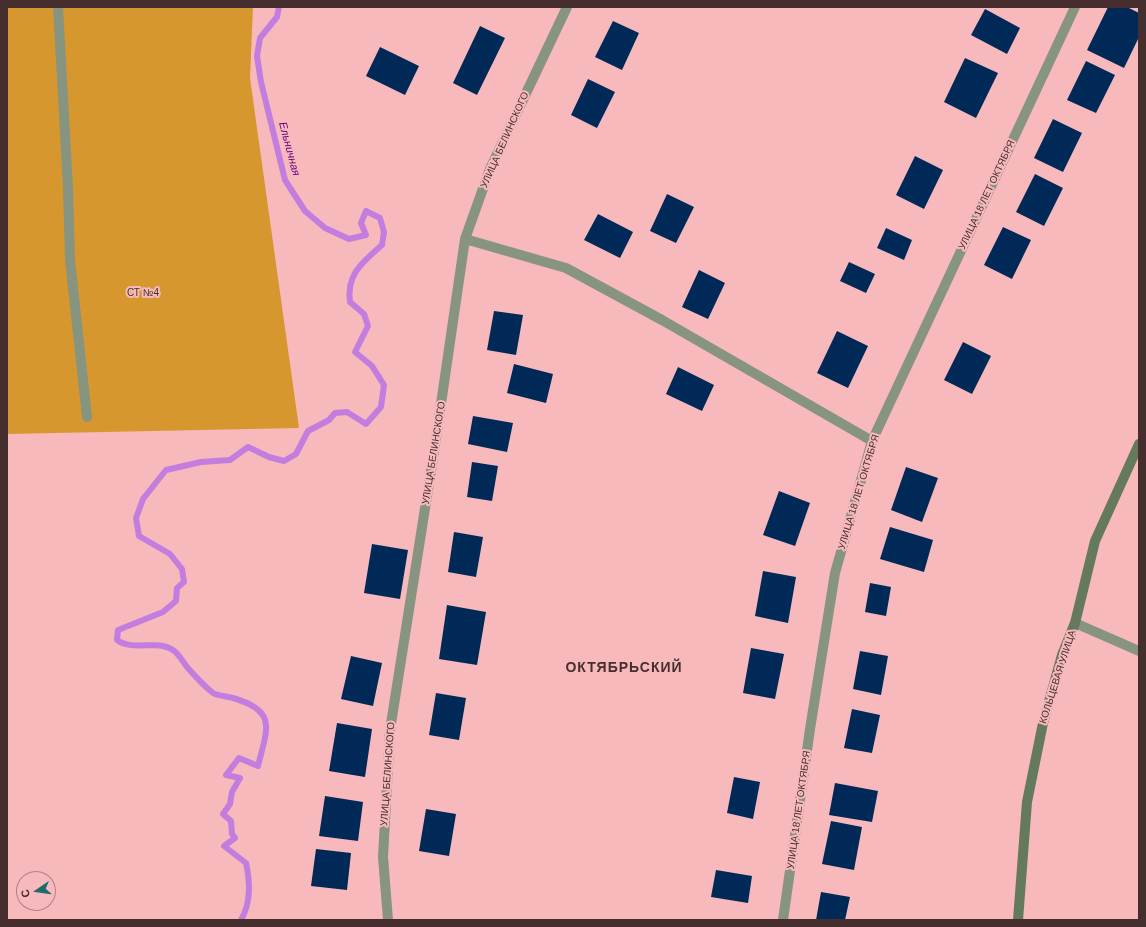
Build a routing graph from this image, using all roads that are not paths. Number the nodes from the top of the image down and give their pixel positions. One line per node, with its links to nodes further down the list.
1 (58, 7): 5 (street)
2 (567, 7): 4 (street, УЛИЦА БЕЛИНСКОГО)
3 (1075, 7): 6 (street, УЛИЦА 18 ЛЕТ ОКТЯБРЯ)
4 (465, 239): 6 (street); 10 (street, УЛИЦА БЕЛИНСКОГО)
5 (87, 417)
6 (872, 441): 11 (street, УЛИЦА 18 ЛЕТ ОКТЯБРЯ)
7 (1139, 444): 8 (street, КОЛЬЦЕВАЯ УЛИЦА)
8 (1075, 623): 9 (street); 12 (street, КОЛЬЦЕВАЯ УЛИЦА)
9 (1139, 651)
10 (388, 920)
11 (783, 920)
12 (1018, 920)

